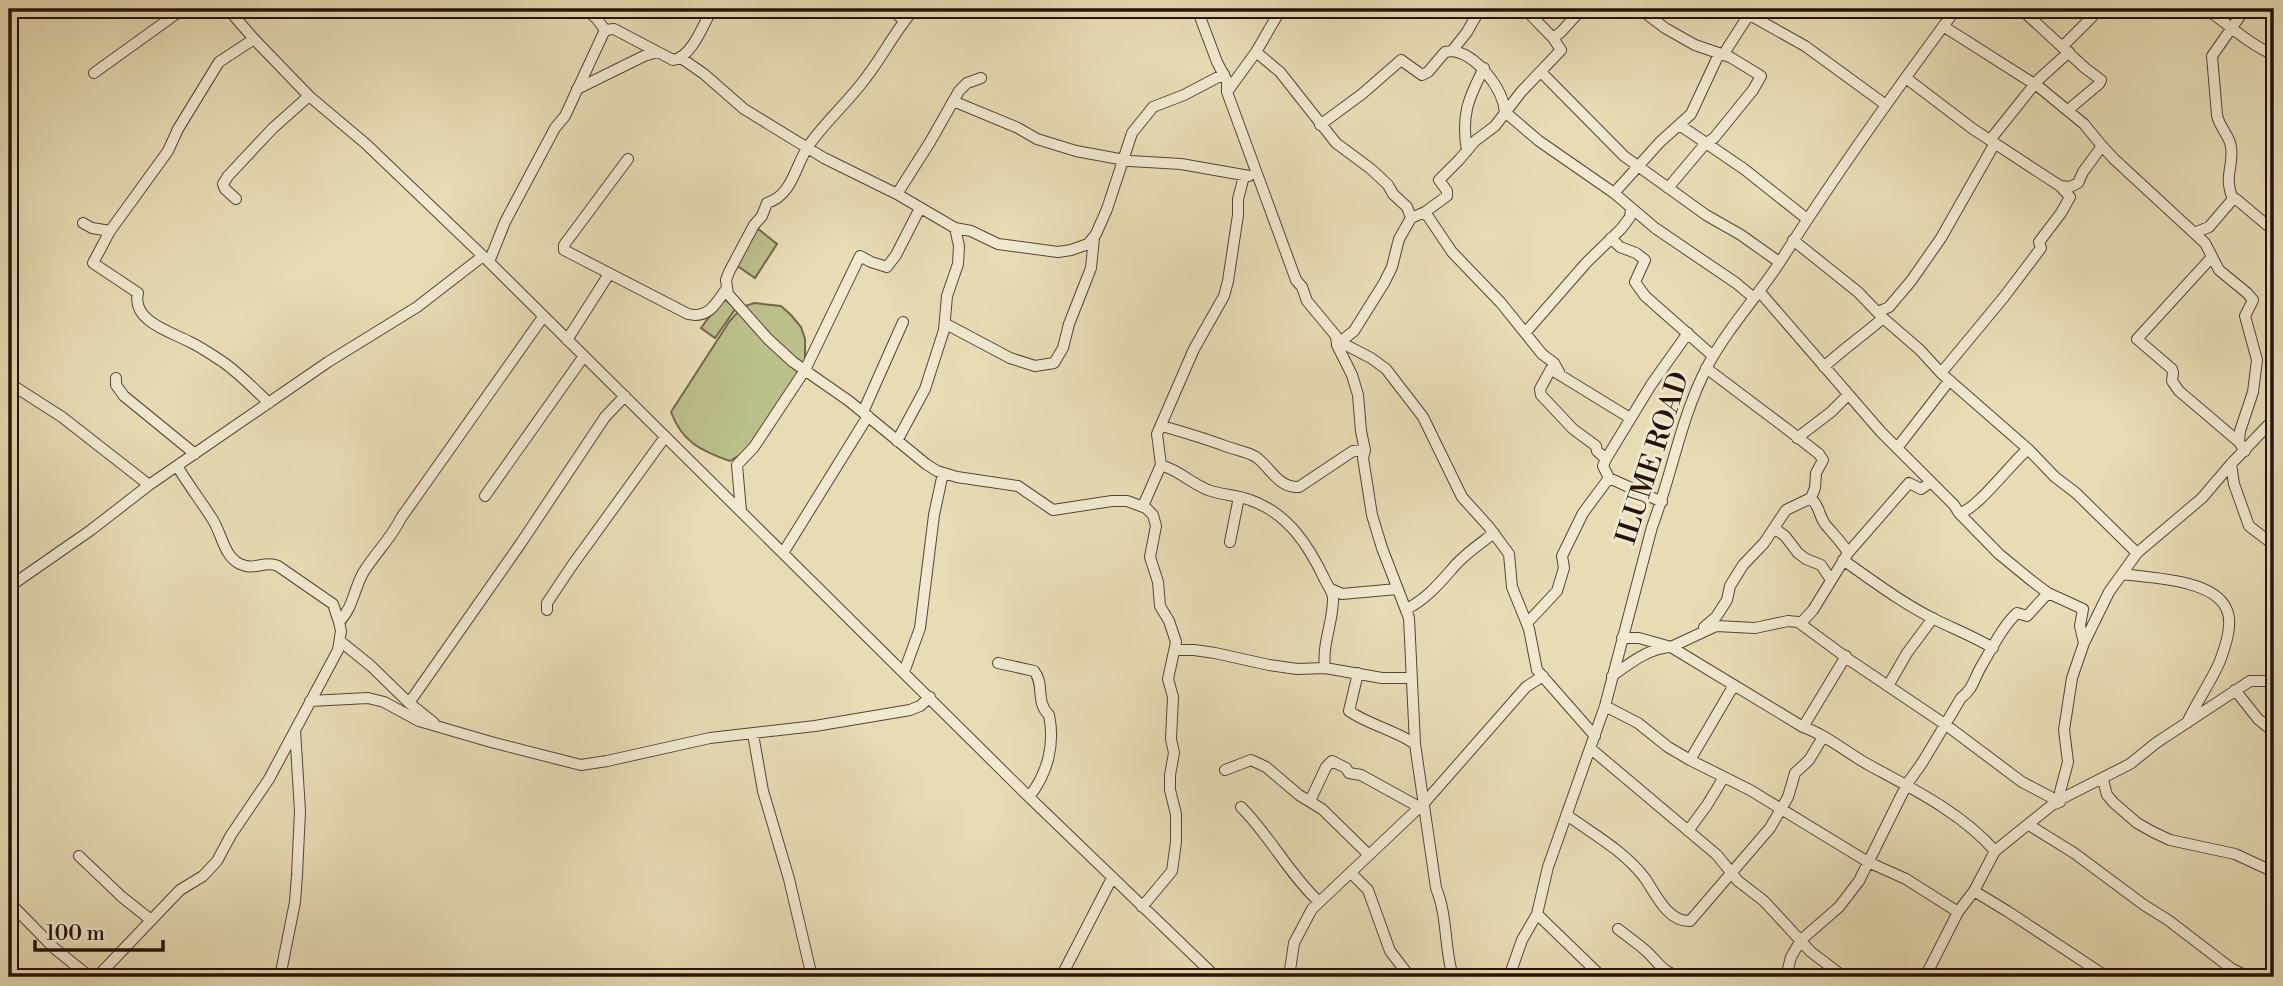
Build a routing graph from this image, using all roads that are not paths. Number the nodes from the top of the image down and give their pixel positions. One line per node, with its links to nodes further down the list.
1 (184, 9): 36 (street)
2 (228, 9): 26 (street)
3 (585, 9): 24 (street)
4 (712, 9): 33 (street)
5 (889, 9): 21 (street)
6 (914, 9): 21 (street)
7 (1197, 9): 37 (street)
8 (1281, 9): 30 (street)
9 (1464, 9): 19 (street)
10 (1525, 9): 25 (street)
11 (1582, 9): 25 (street)
12 (1640, 9): 31 (street)
13 (1739, 9): 20 (street)
14 (1956, 9): 22 (street, ILUME ROAD)
15 (2021, 9): 27 (street)
16 (2089, 9): 27 (street)
17 (2206, 9): 23 (street)
18 (2245, 9): 23 (street)
19 (1478, 12): 28 (street)
20 (1748, 16): 31 (street); 45 (street)
21 (904, 20): 52 (street)
22 (1943, 26): 39 (street, ILUME ROAD); 40 (street)
23 (2231, 29): 32 (street); 65 (street)
24 (605, 30): 29 (street); 41 (street)
25 (1552, 38): 35 (street)
26 (254, 39): 43 (street); 73 (street)
27 (2066, 49): 40 (street); 46 (street)
28 (1452, 51): 34 (street); 48 (street)
29 (657, 52): 33 (street); 41 (street)
30 (1256, 52): 42 (street); 48 (street)
31 (1721, 54): 49 (street); 51 (street)
32 (2274, 55)
33 (681, 58): 52 (street)
34 (1484, 68): 47 (street); 54 (street)
35 (1541, 72): 47 (street); 57 (street)
36 (94, 73)
37 (1224, 74): 42 (street); 56 (street)
38 (981, 78): 44 (street)
39 (1906, 78): 45 (street, ILUME ROAD); 50 (street)
40 (2035, 84): 46 (street); 50 (street)
41 (577, 89): 80 (street)
42 (1227, 92): 59 (street)
43 (309, 96): 64 (street); 80 (street)
44 (953, 101): 56 (street); 63 (street)
45 (1886, 105): 70 (street, ILUME ROAD)
46 (2068, 110): 53 (street)
47 (1505, 112): 54 (street); 62 (street)
48 (1320, 125): 69 (street)
49 (1681, 126): 51 (street); 57 (street)
50 (1992, 141): 60 (street); 85 (street)
51 (1705, 144): 61 (street); 70 (street)
52 (808, 146): 63 (street); 83 (street)
53 (2102, 146): 60 (street); 75 (street)
54 (1467, 151): 68 (street)
55 (628, 159): 82 (street)
56 (1123, 159): 58 (street); 76 (street)
57 (1638, 166): 61 (street); 62 (street)
58 (1244, 176): 59 (street); 108 (street)
59 (1257, 176): 92 (street)
60 (2060, 186): 99 (street)
61 (1668, 188): 81 (street)
62 (1614, 193): 67 (street)
63 (897, 194): 66 (street)
64 (236, 199)
65 (2233, 199): 74 (street); 75 (street)
66 (920, 208): 72 (street); 98 (street)
67 (1632, 209): 77 (street); 84 (street)
68 (1425, 212): 69 (street); 89 (street)
69 (1411, 218): 92 (street)
70 (1807, 219): 78 (street, ILUME ROAD)
71 (83, 223): 73 (street)
72 (955, 228): 76 (street); 88 (street)
73 (110, 231): 104 (street)
74 (2274, 231)
75 (2194, 233): 79 (street)
76 (1096, 234): 88 (street)
77 (1611, 238): 89 (street); 90 (street)
78 (1793, 240): 81 (street, ILUME ROAD); 85 (street)
79 (2212, 257): 112 (street); 112 (street)
80 (486, 259): 86 (street); 104 (street)
81 (1779, 262): 84 (street, ILUME ROAD)
82 (609, 274): 83 (street); 91 (street)
83 (727, 288): 98 (street)
84 (1757, 295): 94 (street, ILUME ROAD); 95 (street)
85 (1881, 315): 95 (street); 99 (street)
86 (543, 317): 91 (street); 148 (street)
87 (903, 322): 105 (street)
88 (946, 324): 111 (street)
89 (1524, 333): 97 (street)
90 (1688, 333): 94 (street); 106 (street)
91 (567, 340): 93 (street)
92 (1339, 344): 115 (street); 133 (street)
93 (584, 356): 103 (street); 125 (street)
94 (1713, 356): 96 (street, ILUME ROAD)
95 (1824, 367): 102 (street)
96 (1706, 368): 110 (street); 128 (street, ILUME ROAD)
97 (1551, 369): 106 (street); 117 (street)
98 (805, 370): 105 (street); 130 (street)
99 (1945, 377): 113 (street); 114 (street)
100 (117, 378): 116 (street)
101 (9, 383): 124 (street)
102 (1848, 395): 110 (street); 113 (street)
103 (625, 396): 109 (street); 172 (street)
104 (269, 403): 116 (street)
105 (865, 414): 111 (street); 137 (street)
106 (1630, 418): 117 (street)
107 (2274, 419): 112 (street)
108 (1162, 426): 115 (street); 119 (street)
109 (665, 437): 130 (street); 146 (street)
110 (1797, 438): 127 (street)
111 (897, 441): 121 (street)
112 (2242, 447): 118 (street)
113 (1897, 448): 123 (street)
114 (2028, 449): 131 (street); 136 (street)
115 (1366, 450): 143 (street)
116 (195, 454): 120 (street)
117 (1606, 459): 122 (street)
118 (2231, 464): 135 (street); 136 (street)
119 (1161, 465): 126 (street); 129 (street)
120 (177, 466): 124 (street); 148 (street)
121 (943, 473): 129 (street); 161 (street)
122 (1609, 478): 128 (street); 149 (street)
123 (1931, 482): 131 (street); 138 (street)
124 (149, 485): 141 (street)
125 (485, 496)
126 (1239, 498): 134 (street); 142 (street)
127 (1811, 498): 132 (street); 138 (street)
128 (1662, 502): 151 (street, ILUME ROAD)
129 (1143, 506): 157 (street)
130 (741, 512): 137 (street)
131 (1959, 513): 144 (street)
132 (1774, 528): 140 (street); 152 (street)
133 (1494, 533): 145 (street); 149 (street)
134 (1230, 541)
135 (2274, 545)
136 (2137, 552): 139 (street)
137 (783, 553): 161 (street)
138 (1846, 557): 140 (street); 147 (street)
139 (2122, 574): 154 (street); 174 (street)
140 (1831, 580): 150 (street)
141 (9, 587)
142 (1331, 589): 143 (street); 160 (street)
143 (1397, 589): 145 (street)
144 (2048, 593): 154 (street); 156 (street)
145 (1407, 609): 165 (street)
146 (547, 610)
147 (1933, 618): 156 (street); 168 (street)
148 (339, 622): 153 (street)
149 (1527, 623): 163 (street)
150 (1801, 623): 152 (street); 158 (street)
151 (1622, 638): 155 (street); 164 (street, ILUME ROAD)
152 (1693, 638): 155 (street)
153 (340, 641): 171 (street); 172 (street)
154 (2084, 643): 192 (street)
155 (1671, 647): 164 (street); 167 (street)
156 (1993, 648): 175 (street)
157 (1176, 650): 160 (street); 210 (street)
158 (1846, 656): 168 (street); 177 (street)
159 (998, 663): 190 (street)
160 (1325, 668): 162 (street)
161 (904, 672): 170 (street)
162 (1357, 673): 165 (street); 183 (street)
163 (1543, 676): 181 (street); 193 (street)
164 (1612, 676): 173 (street, ILUME ROAD)
165 (1411, 678): 183 (street)
166 (2274, 681): 169 (street)
167 (1734, 685): 177 (street); 185 (street)
168 (1888, 686): 175 (street)
169 (2235, 690): 174 (street); 179 (street)
170 (930, 697): 180 (street); 190 (street)
171 (310, 701): 176 (street); 178 (street)
172 (409, 704): 176 (street)
173 (1605, 706): 181 (street, ILUME ROAD); 185 (street)
174 (2187, 723): 188 (street)
175 (1945, 725): 189 (street); 192 (street)
176 (440, 727): 180 (street)
177 (1803, 727): 182 (street)
178 (295, 729): 213 (street); 220 (street)
179 (2274, 732)
180 (753, 734): 221 (street)
181 (1595, 736): 184 (street, ILUME ROAD)
182 (1823, 737): 189 (street); 195 (street)
183 (1415, 744): 193 (street)
184 (1590, 748): 196 (street, ILUME ROAD); 198 (street)
185 (1690, 760): 187 (street)
186 (1225, 770): 191 (street)
187 (1724, 777): 195 (street); 198 (street)
188 (2103, 780): 192 (street); 204 (street)
189 (1907, 784): 199 (street); 202 (street)
190 (1029, 797): 206 (street)
191 (1310, 801): 193 (street); 200 (street)
192 (2060, 802): 197 (street)
193 (1422, 804): 200 (street); 217 (street)
194 (1241, 807): 209 (street)
195 (1780, 809): 202 (street); 203 (street)
196 (1567, 815): 203 (street); 212 (street, ILUME ROAD)
197 (2029, 825): 199 (street); 234 (street)
198 (1688, 831): 203 (street)
199 (1995, 851): 207 (street)
200 (1369, 855): 205 (street)
201 (79, 856): 213 (street)
202 (1868, 862): 211 (street); 215 (street)
203 (1730, 872): 215 (street)
204 (2274, 872)
205 (1351, 873): 209 (street); 225 (street)
206 (1112, 878): 210 (street); 222 (street)
207 (1974, 891): 211 (street); 233 (street)
208 (9, 902): 218 (street)
209 (1319, 902): 224 (street)
210 (1142, 907): 223 (street)
211 (1958, 912): 216 (street)
212 (1537, 914): 227 (street, ILUME ROAD); 228 (street)
213 (151, 920): 219 (street)
214 (1618, 929): 229 (street)
215 (1801, 940): 230 (street); 231 (street)
216 (1926, 974): 232 (street)
217 (1452, 975): 226 (street)
218 (90, 977)
219 (97, 977)
220 (280, 977)
221 (812, 977)
222 (1062, 977)
223 (1216, 977)
224 (1289, 977)
225 (1410, 977)
226 (1426, 977)
227 (1509, 977)
228 (1602, 977)
229 (1680, 977)
230 (1786, 977)
231 (1844, 977)
232 (1941, 977)
233 (2107, 977)
234 (2249, 977)

